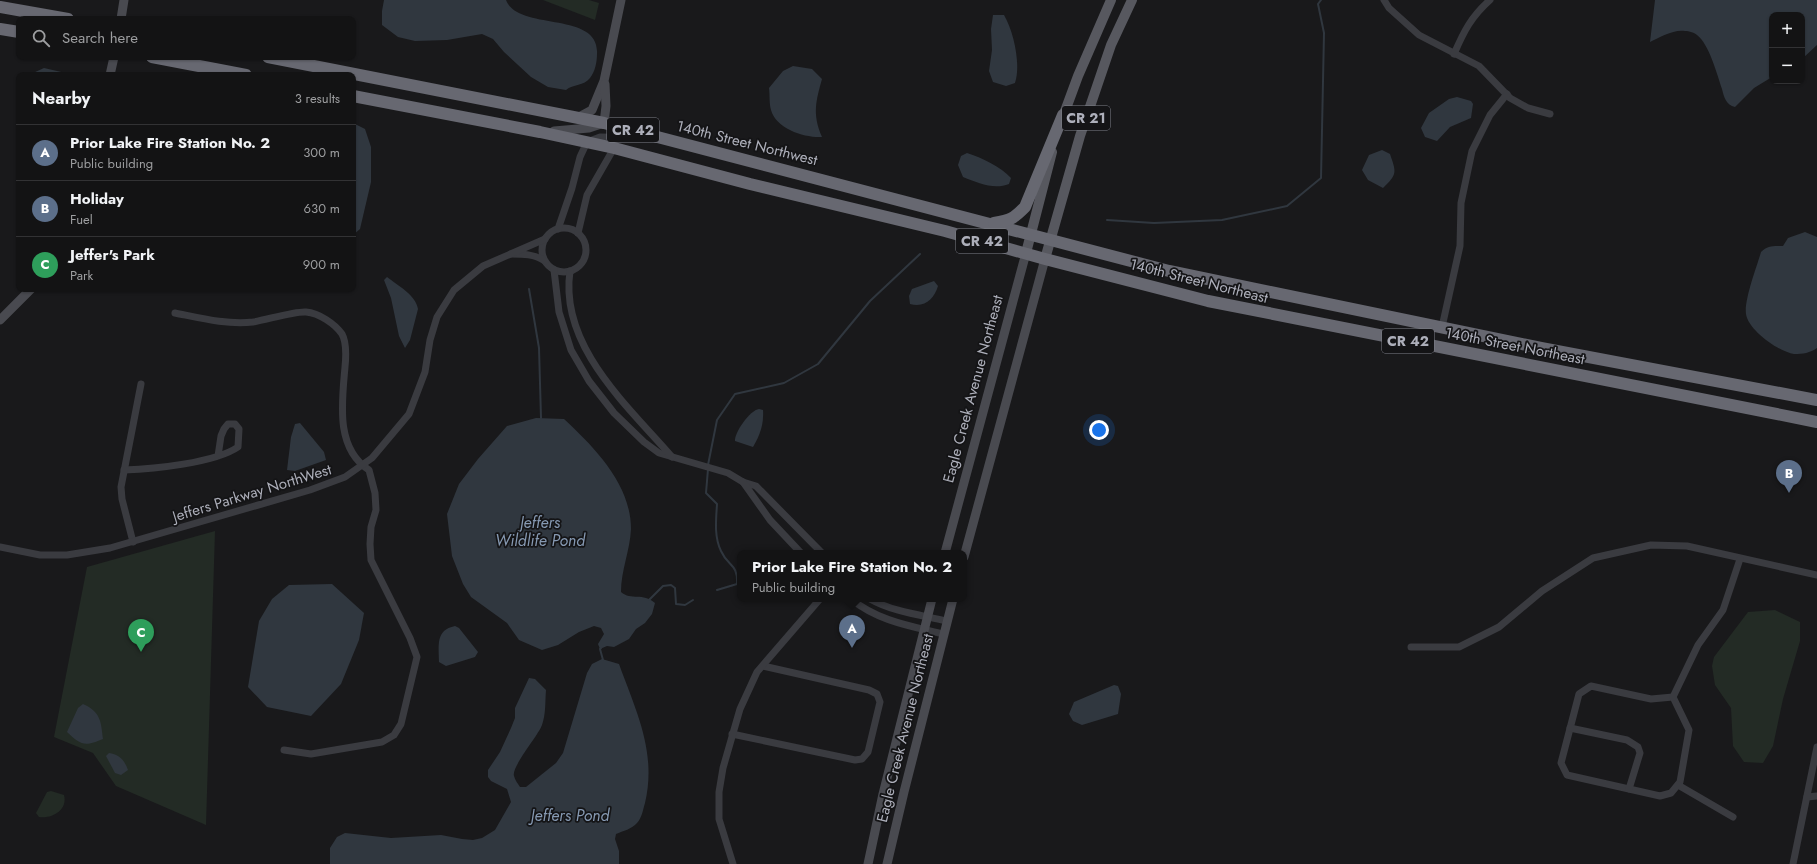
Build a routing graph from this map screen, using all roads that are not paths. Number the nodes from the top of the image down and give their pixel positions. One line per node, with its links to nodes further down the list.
1 (124, 0): 9 (main road)
2 (621, 0): 20 (main road)
3 (1111, 0): 24 (main road, CR 21)
4 (1132, 0): 36 (main road, CR 21)
5 (1384, 0): 12 (street)
6 (1490, 0): 12 (street)
7 (0, 7): 8 (highway)
8 (51, 16)
9 (121, 16)
10 (0, 29): 11 (highway)
11 (16, 32)
12 (1454, 54): 21 (street)
13 (113, 60): 16 (main road)
14 (168, 60): 17 (highway)
15 (284, 60): 18 (highway, 140th Street Northwest / CR 42)
16 (111, 72)
17 (230, 72)
18 (346, 72)
19 (356, 74): 25 (highway, 140th Street Northwest / CR 42)
20 (604, 81): 25 (main road); 26 (main road)
21 (1507, 94): 23 (street); 46 (street)
22 (356, 97): 27 (highway, CR 42)
23 (1550, 114)
24 (1063, 115): 31 (highway); 34 (main road, CR 21)
25 (579, 117): 26 (highway, 140th Street Northwest / CR 42)
26 (604, 123): 27 (main road); 28 (highway, 140th Street Northwest / CR 42)
27 (540, 132): 29 (highway, CR 42)
28 (665, 138): 29 (street); 31 (highway, 140th Street Northwest / CR 42)
29 (587, 142): 30 (highway, CR 42); 32 (street)
30 (614, 148): 33 (street); 37 (highway, CR 42)
31 (993, 223): 34 (highway, 140th Street Northwest / CR 42)
32 (558, 229): 33 (street); 35 (street)
33 (578, 233): 42 (street)
34 (1031, 234): 36 (highway, 140th Street Northwest / CR 42); 37 (main road, Eagle Creek Avenue Northeast / CR 21)
35 (545, 239): 38 (street, Jeffers Parkway NorthWest); 40 (street)
36 (1050, 239): 39 (main road, CR 21); 46 (highway, 140th Street Northeast / CR 42)
37 (1026, 253): 39 (highway, CR 42); 59 (main road, Eagle Creek Avenue Northeast / CR 21)
38 (509, 254): 40 (street, Jeffers Parkway NorthWest); 52 (street, Jeffers Parkway NorthWest)
39 (1045, 259): 49 (highway, 140th Street Northeast / CR 42); 60 (main road, CR 21)
40 (545, 261): 41 (street)
41 (554, 270): 42 (street); 51 (street)
42 (570, 271): 51 (street)
43 (28, 292): 45 (main road)
44 (175, 313): 52 (street)
45 (0, 320)
46 (1442, 327): 48 (highway, 140th Street Northeast / CR 42)
47 (141, 384): 53 (street)
48 (1817, 400)
49 (1817, 422)
50 (218, 456): 53 (street)
51 (672, 457): 54 (street)
52 (362, 465): 55 (street, Jeffers Parkway NorthWest); 78 (street)
53 (124, 470): 55 (street)
54 (743, 482): 57 (street); 58 (street)
55 (133, 542): 56 (street, Jeffers Parkway NorthWest)
56 (0, 547)
57 (798, 550)
58 (819, 550)
59 (946, 550)
60 (966, 550)
61 (1740, 559): 62 (street); 72 (street); 74 (street)
62 (1817, 575)
63 (817, 602): 73 (street)
64 (855, 602): 70 (street)
65 (877, 602): 68 (street)
66 (931, 602): 68 (main road, Eagle Creek Avenue Northeast)
67 (952, 602): 69 (main road, Eagle Creek Avenue Northeast)
68 (928, 617): 69 (street); 70 (main road, Eagle Creek Avenue Northeast)
69 (947, 621): 71 (main road, Eagle Creek Avenue Northeast)
70 (924, 629): 71 (street); 85 (main road, Eagle Creek Avenue Northeast)
71 (944, 634): 86 (main road, Eagle Creek Avenue Northeast)
72 (1411, 646)
73 (762, 666): 76 (street); 76 (street)
74 (1673, 697): 75 (street); 79 (street)
75 (1570, 728): 80 (street); 80 (street)
76 (732, 734): 84 (street)
77 (1817, 747): 82 (street)
78 (284, 750)
79 (1678, 785): 80 (street); 83 (street)
80 (1629, 789)
81 (1817, 796): 82 (street)
82 (1807, 797): 87 (street)
83 (1734, 817)
84 (733, 864)
85 (868, 864)
86 (887, 864)
87 (1793, 864)

